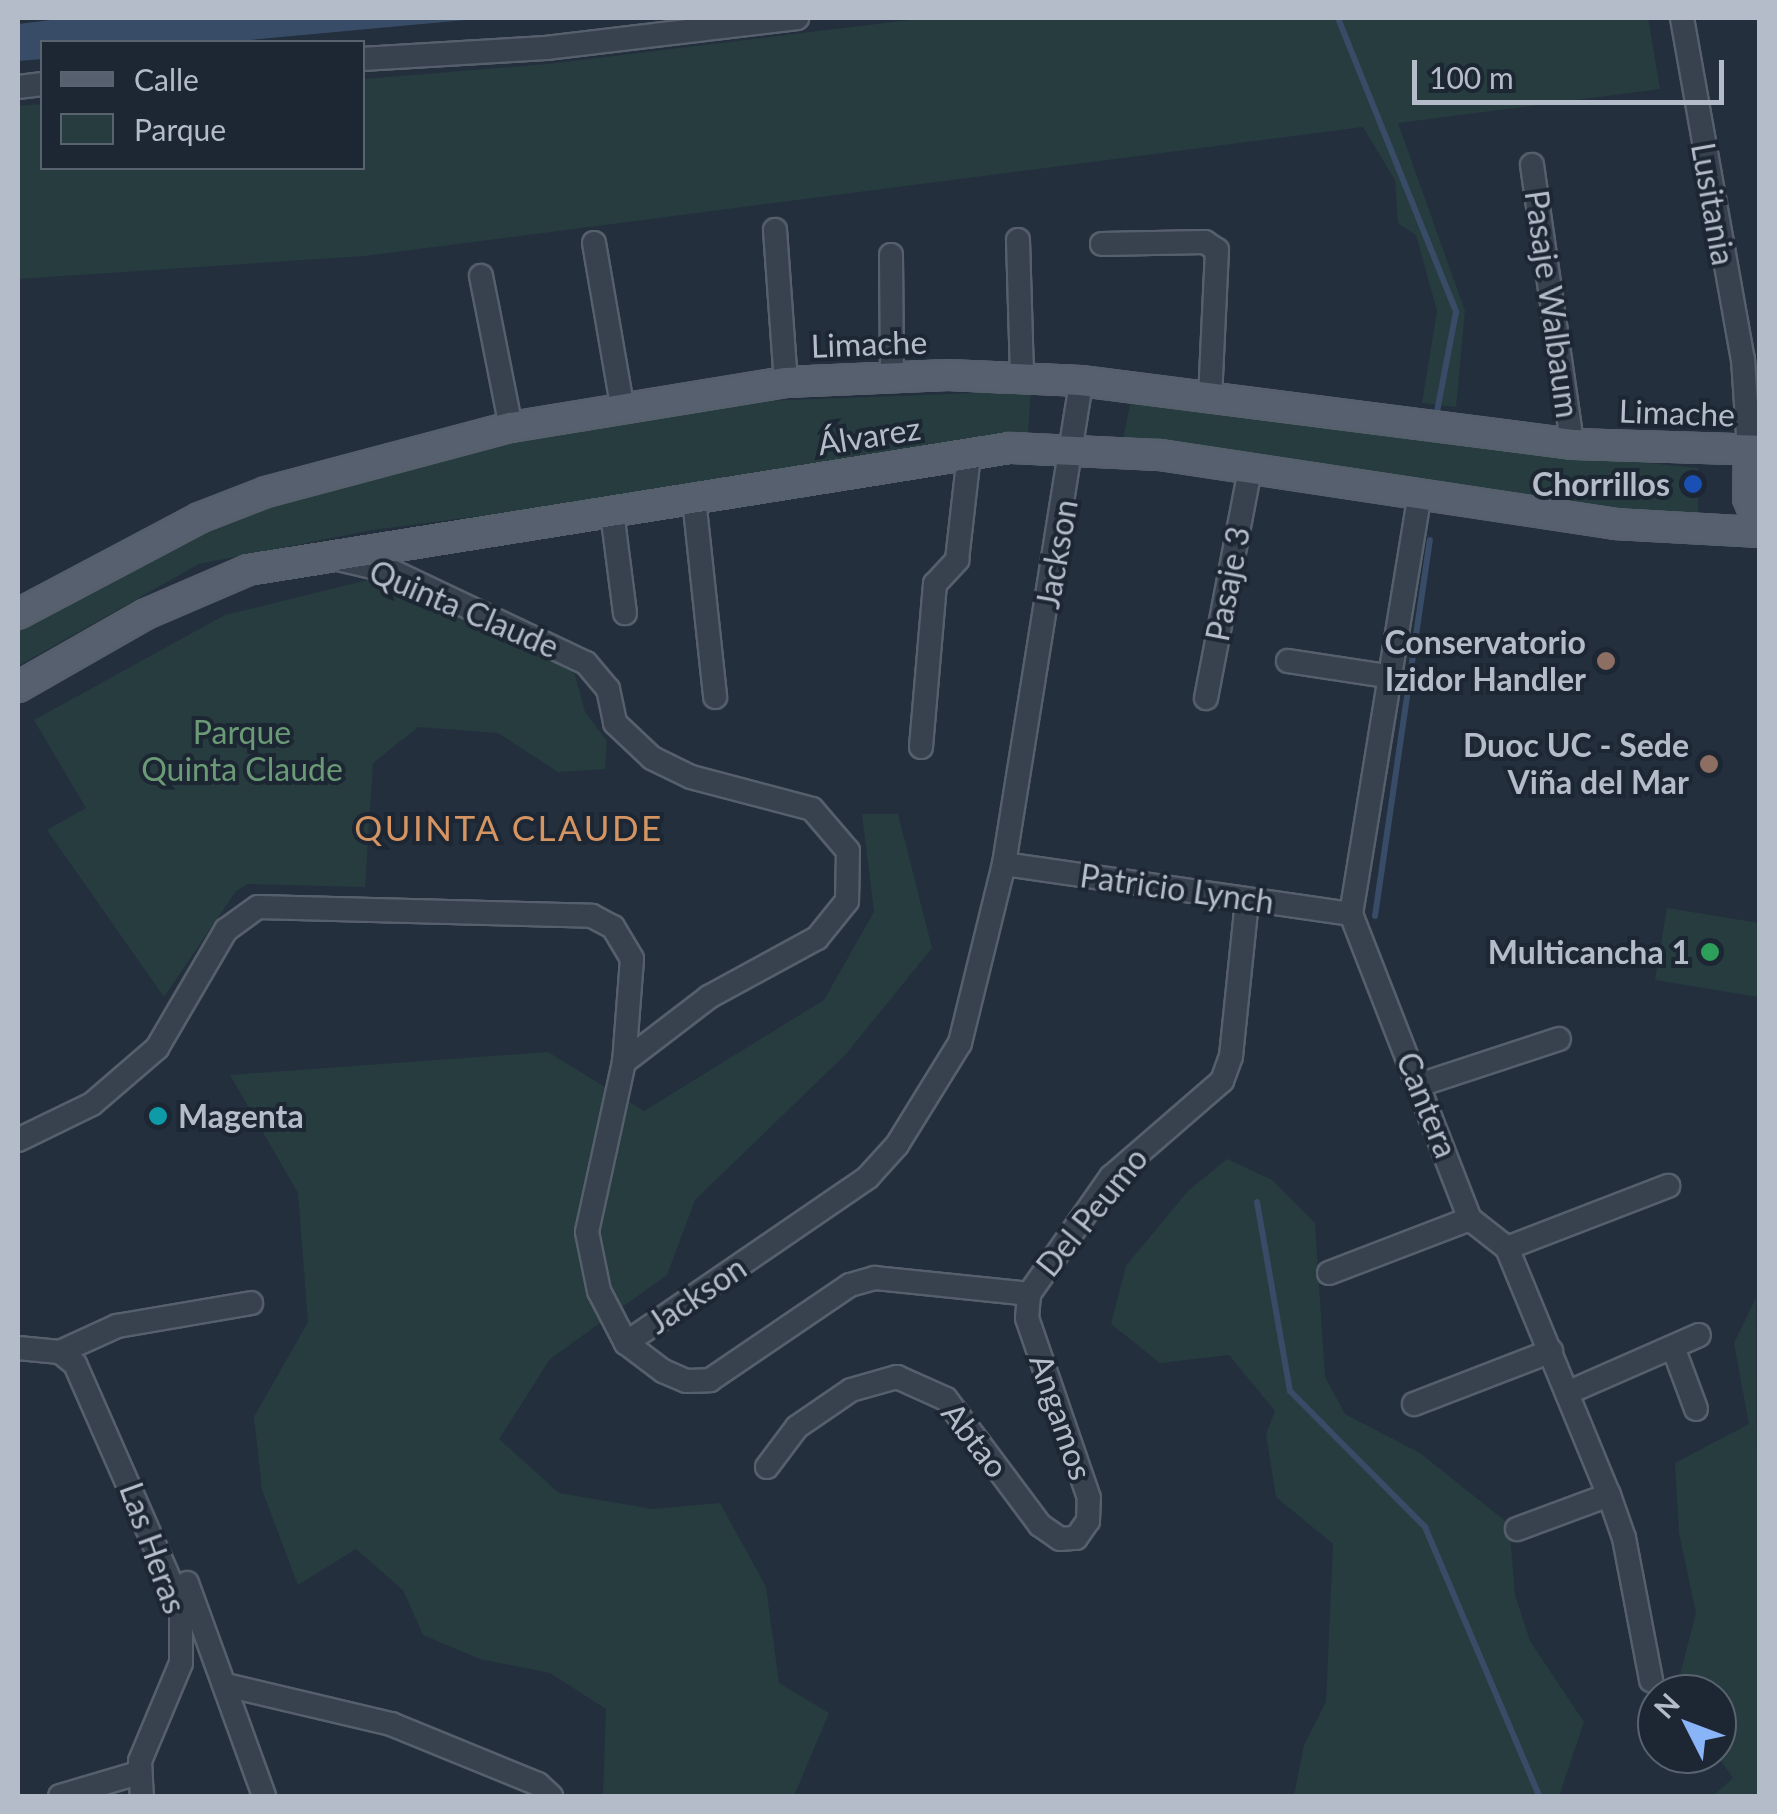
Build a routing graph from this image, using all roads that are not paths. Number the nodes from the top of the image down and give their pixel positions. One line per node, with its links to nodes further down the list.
1 (797, 18): 3 (street)
2 (1682, 18): 20 (street, Lusitania)
3 (365, 59)
4 (1532, 164): 18 (street, Pasaje Walbaum)
5 (775, 230): 14 (street)
6 (1018, 240): 12 (street)
7 (594, 244): 16 (street)
8 (1102, 244): 15 (street)
9 (891, 255): 11 (street)
10 (481, 276): 17 (street)
11 (892, 377): 12 (main road, Limache); 14 (main road, Limache)
12 (1022, 377): 13 (main road, Limache)
13 (1081, 381): 15 (main road, Limache); 19 (street, Jackson)
14 (786, 382): 16 (main road, Limache)
15 (1210, 396): 18 (main road, Limache)
16 (622, 404): 17 (main road, Limache)
17 (512, 427): 29 (main road, Limache)
18 (1572, 444): 20 (main road, Limache)
19 (1074, 447): 21 (main road, Álvarez); 22 (main road, Álvarez); 36 (street, Jackson)
20 (1754, 450): 26 (main road)
21 (969, 456): 23 (main road, Álvarez); 35 (street)
22 (1250, 470): 24 (main road, Álvarez); 34 (street, Pasaje 3)
23 (694, 499): 25 (main road, Álvarez); 33 (street)
24 (1420, 499): 26 (main road, Álvarez); 31 (street, Cantera)
25 (612, 512): 27 (main road, Álvarez); 28 (street)
26 (1760, 530)
27 (325, 556): 32 (main road, Álvarez); 40 (street, Quinta Claude)
28 (625, 613)
29 (18, 614)
30 (1288, 661): 31 (street)
31 (1393, 676): 38 (street, Cantera)
32 (18, 687)
33 (715, 696)
34 (1206, 698)
35 (921, 747)
36 (1004, 864): 37 (street, Patricio Lynch); 50 (street, Jackson)
37 (1247, 900): 38 (street, Patricio Lynch); 47 (street, Del Peumo)
38 (1350, 914): 41 (street, Cantera)
39 (1559, 1040): 41 (street)
40 (624, 1062): 42 (street, Jackson); 50 (street, Jackson)
41 (1422, 1084): 44 (street, Cantera)
42 (18, 1140)
43 (1668, 1186): 45 (street)
44 (1470, 1219): 45 (street); 46 (street)
45 (1507, 1248): 53 (street)
46 (1329, 1274)
47 (1029, 1294): 50 (street, Del Peumo); 62 (street, Angamos)
48 (251, 1303): 54 (street)
49 (1699, 1335): 51 (street)
50 (626, 1344)
51 (1674, 1347): 55 (street); 57 (street)
52 (18, 1348): 54 (street)
53 (1551, 1351): 55 (street); 56 (street)
54 (60, 1352): 63 (street, Las Heras)
55 (1568, 1393): 60 (street)
56 (1414, 1404)
57 (1696, 1409)
58 (130, 1443): 63 (street, Las Heras)
59 (767, 1467): 62 (street, Abtao)
60 (1609, 1495): 61 (street); 64 (street)
61 (1517, 1529)
62 (1076, 1538)
63 (171, 1560): 65 (street); 66 (street, Las Heras)
64 (1650, 1674)
65 (226, 1685): 68 (street); 69 (street)
66 (140, 1785): 67 (street)
67 (60, 1796)
68 (264, 1796)
69 (551, 1796)

